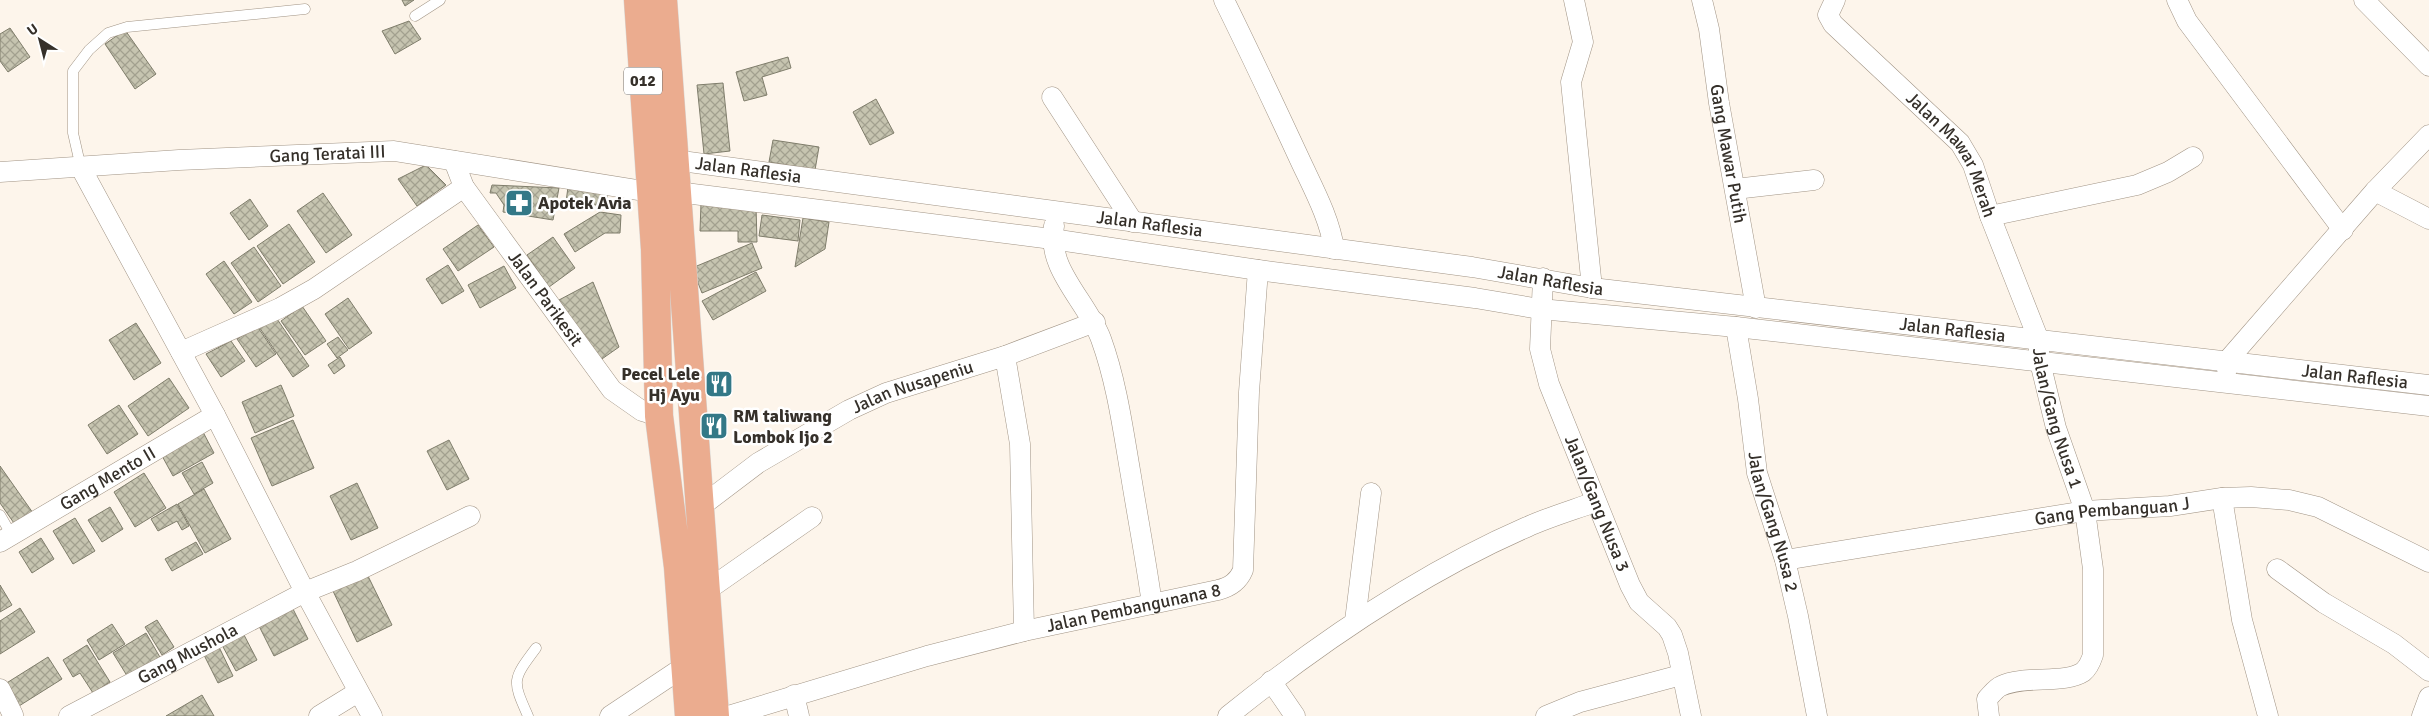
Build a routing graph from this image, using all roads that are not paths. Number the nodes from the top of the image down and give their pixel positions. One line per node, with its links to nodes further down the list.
1 (440, 0): 11 (lane)
2 (638, 0): 19 (main road, 012)
3 (662, 0): 19 (main road)
4 (1224, 0): 29 (street)
5 (1574, 0): 32 (street)
6 (1702, 0): 22 (street, Gang Mawar Putih)
7 (1834, 0): 24 (street, Jalan Mawar Merah)
8 (2177, 0): 28 (street)
9 (2364, 0): 12 (street)
10 (305, 9): 17 (lane)
11 (415, 16)
12 (2429, 66)
13 (1052, 97): 26 (street)
14 (2429, 135): 23 (street)
15 (2193, 157): 24 (street)
16 (454, 161): 17 (street, Gang Teratai III); 19 (street, Gang Teratai III); 21 (street, Jalan Parikesit)
17 (79, 162): 18 (street, Gang Teratai III); 39 (street)
18 (0, 172)
19 (664, 178): 27 (street, Jalan Raflesia); 27 (street, Jalan Raflesia); 45 (main road); 50 (main road)
20 (1814, 180): 22 (street)
21 (464, 187): 39 (street); 45 (street, Jalan Parikesit)
22 (1735, 189): 34 (street, Gang Mawar Putih)
23 (2375, 191): 25 (street); 28 (street)
24 (1990, 216): 38 (street, Jalan Mawar Merah)
25 (2429, 219)
26 (1133, 222): 27 (street, Jalan Raflesia); 29 (street, Jalan Raflesia)
27 (1054, 225): 30 (street, Jalan Raflesia); 36 (street)
28 (2343, 230): 41 (street)
29 (1334, 249): 31 (street, Jalan Raflesia)
30 (1258, 270): 33 (street, Jalan Raflesia); 61 (street, Jalan Pembangunana 8)
31 (1543, 280): 32 (street, Jalan Raflesia); 33 (street, Jalan/Gang Nusa 3)
32 (1592, 288): 35 (street, Jalan Raflesia)
33 (1540, 306): 35 (street, Jalan Raflesia); 48 (street, Jalan/Gang Nusa 3)
34 (1756, 308): 35 (street, Jalan Raflesia); 38 (street, Jalan Raflesia)
35 (1696, 312): 37 (street, Jalan Raflesia)
36 (1095, 322): 40 (street, Jalan Nusapeniu); 61 (street)
37 (1736, 327): 38 (street, Jalan Raflesia); 55 (street, Jalan/Gang Nusa 2)
38 (2039, 350): 41 (street, Jalan Raflesia); 49 (street, Jalan/Gang Nusa 1)
39 (181, 352): 44 (street)
40 (1005, 356): 50 (street, Jalan Nusapeniu); 63 (street)
41 (2227, 372): 42 (street, Jalan Raflesia); 43 (street, Jalan Raflesia)
42 (2429, 385)
43 (2429, 406)
44 (215, 415): 54 (street, Gang Mento II); 60 (street)
45 (659, 416): 57 (main road)
46 (1371, 493): 62 (street)
47 (2222, 498): 49 (street, Gang Pembanguan J); 56 (street, Gang Pembanguan J); 89 (street)
48 (1596, 502): 62 (street); 67 (street, Jalan/Gang Nusa 3)
49 (2085, 511): 55 (street, Gang Pembanguan J); 88 (street, Jalan/Gang Nusa 1)
50 (700, 513): 57 (main road); 59 (main road)
51 (0, 515): 54 (lane)
52 (470, 516): 60 (street, Gang Mushola)
53 (812, 517): 59 (street)
54 (5, 538)
55 (1785, 560): 87 (street, Jalan/Gang Nusa 2)
56 (2429, 562)
57 (678, 567): 65 (main road)
58 (2278, 569): 66 (street)
59 (706, 591): 65 (main road)
60 (305, 592): 70 (street); 74 (street, Gang Mushola)
61 (1152, 604): 63 (street, Jalan Pembangunana 8)
62 (1355, 621): 68 (street)
63 (1024, 631): 71 (street, Jalan Pembangunana 8)
64 (536, 648): 77 (lane)
65 (694, 661): 78 (street); 79 (main road); 80 (main road)
66 (2429, 671)
67 (1681, 675): 85 (street); 86 (street, Jalan/Gang Nusa 3)
68 (1272, 681): 83 (street); 84 (street)
69 (0, 689): 73 (street)
70 (358, 692): 75 (street); 76 (street)
71 (794, 696): 81 (street, Jalan Pembangunana 8); 82 (street)
72 (2429, 698): 90 (street)
73 (10, 716)
74 (69, 716)
75 (319, 716)
76 (372, 716)
77 (528, 716)
78 (610, 716)
79 (689, 716)
80 (715, 716)
81 (728, 716)
82 (799, 716)
83 (1228, 716)
84 (1295, 716)
85 (1546, 716)
86 (1690, 716)
87 (1817, 716)
88 (1989, 716)
89 (2268, 716)
90 (2422, 716)

